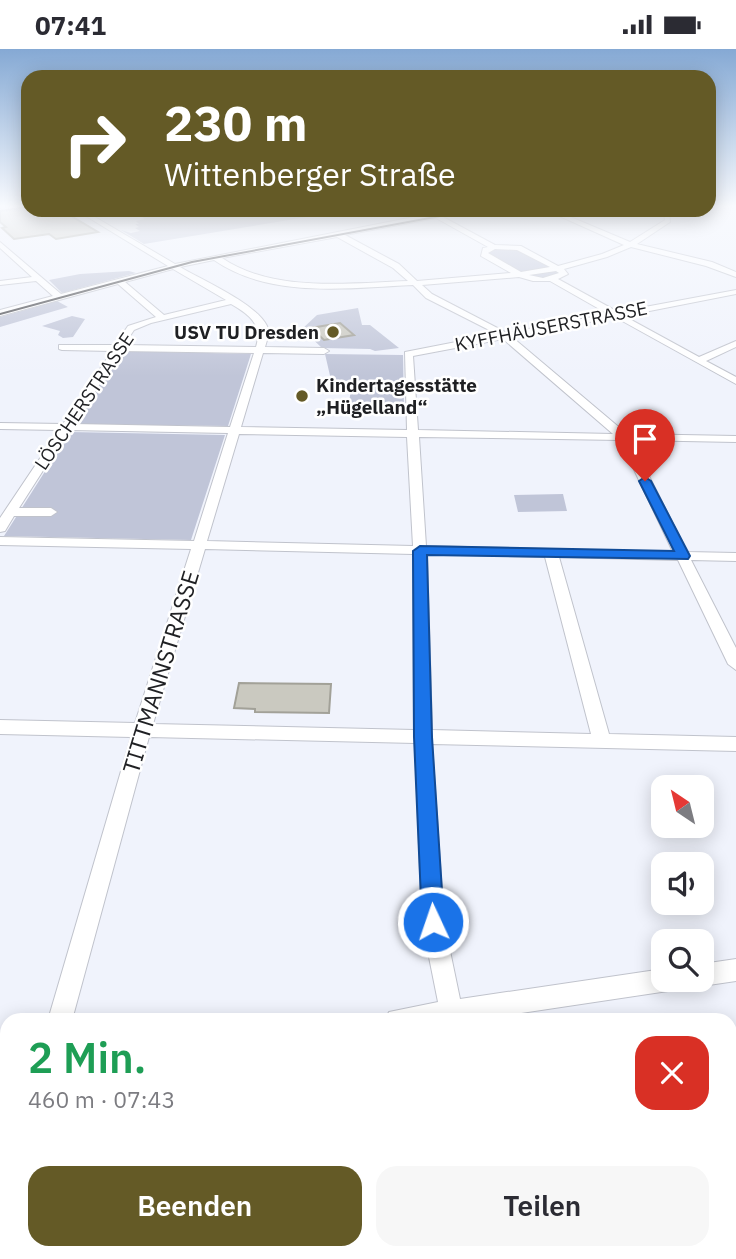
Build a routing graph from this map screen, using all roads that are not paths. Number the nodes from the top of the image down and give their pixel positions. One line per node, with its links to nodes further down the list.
1 (21, 262): 14 (street)
2 (172, 262): 10 (street)
3 (188, 262): 10 (street)
4 (224, 262): 18 (street)
5 (390, 262): 18 (street)
6 (499, 262): 12 (street)
7 (547, 262): 11 (street)
8 (575, 262): 11 (street)
9 (703, 262): 13 (street)
10 (176, 265): 16 (street); 21 (street)
11 (556, 267): 12 (street); 15 (street)
12 (518, 274): 15 (street); 18 (street)
13 (736, 275)
14 (38, 278): 17 (street); 20 (street)
15 (552, 279): 24 (street)
16 (119, 281): 20 (street); 25 (street)
17 (0, 283)
18 (416, 284): 26 (street)
19 (736, 292): 24 (street, KYFFHÄUSERSTRASSE)
20 (59, 298): 22 (street); 23 (street)
21 (234, 301): 25 (street, LÖSCHERSTRASSE); 30 (street, TITTMANNSTRASSE)
22 (69, 305)
23 (0, 313)
24 (617, 313): 26 (street, KYFFHÄUSERSTRASSE); 32 (street)
25 (161, 317): 29 (street, LÖSCHERSTRASSE)
26 (503, 334): 37 (street, KYFFHÄUSERSTRASSE); 38 (street)
27 (736, 344): 32 (street)
28 (62, 348): 29 (street)
29 (117, 348): 30 (street); 35 (street, LÖSCHERSTRASSE)
30 (260, 350): 31 (street); 36 (street, TITTMANNSTRASSE)
31 (324, 351)
32 (698, 361): 33 (street)
33 (736, 381)
34 (0, 426): 35 (street)
35 (65, 428): 36 (street); 40 (street, LÖSCHERSTRASSE)
36 (234, 430): 37 (street); 44 (street, TITTMANNSTRASSE)
37 (412, 434): 38 (street); 45 (street)
38 (622, 436): 39 (street); 47 (street)
39 (736, 439)
40 (11, 512): 41 (street); 42 (street, LÖSCHERSTRASSE)
41 (51, 512)
42 (0, 528)
43 (0, 541): 44 (street)
44 (200, 546): 45 (street); 51 (street, TITTMANNSTRASSE)
45 (420, 551): 46 (street); 52 (street)
46 (551, 553): 47 (street); 53 (street)
47 (684, 556): 48 (street); 49 (street)
48 (736, 557)
49 (736, 664)
50 (0, 727): 51 (street)
51 (142, 730): 52 (street); 58 (street, TITTMANNSTRASSE)
52 (423, 737): 53 (street); 59 (street)
53 (602, 741): 54 (street)
54 (736, 744)
55 (736, 970): 56 (street)
56 (714, 973)
57 (651, 983): 60 (street)
58 (62, 1013)
59 (451, 1013)
60 (470, 1013)

